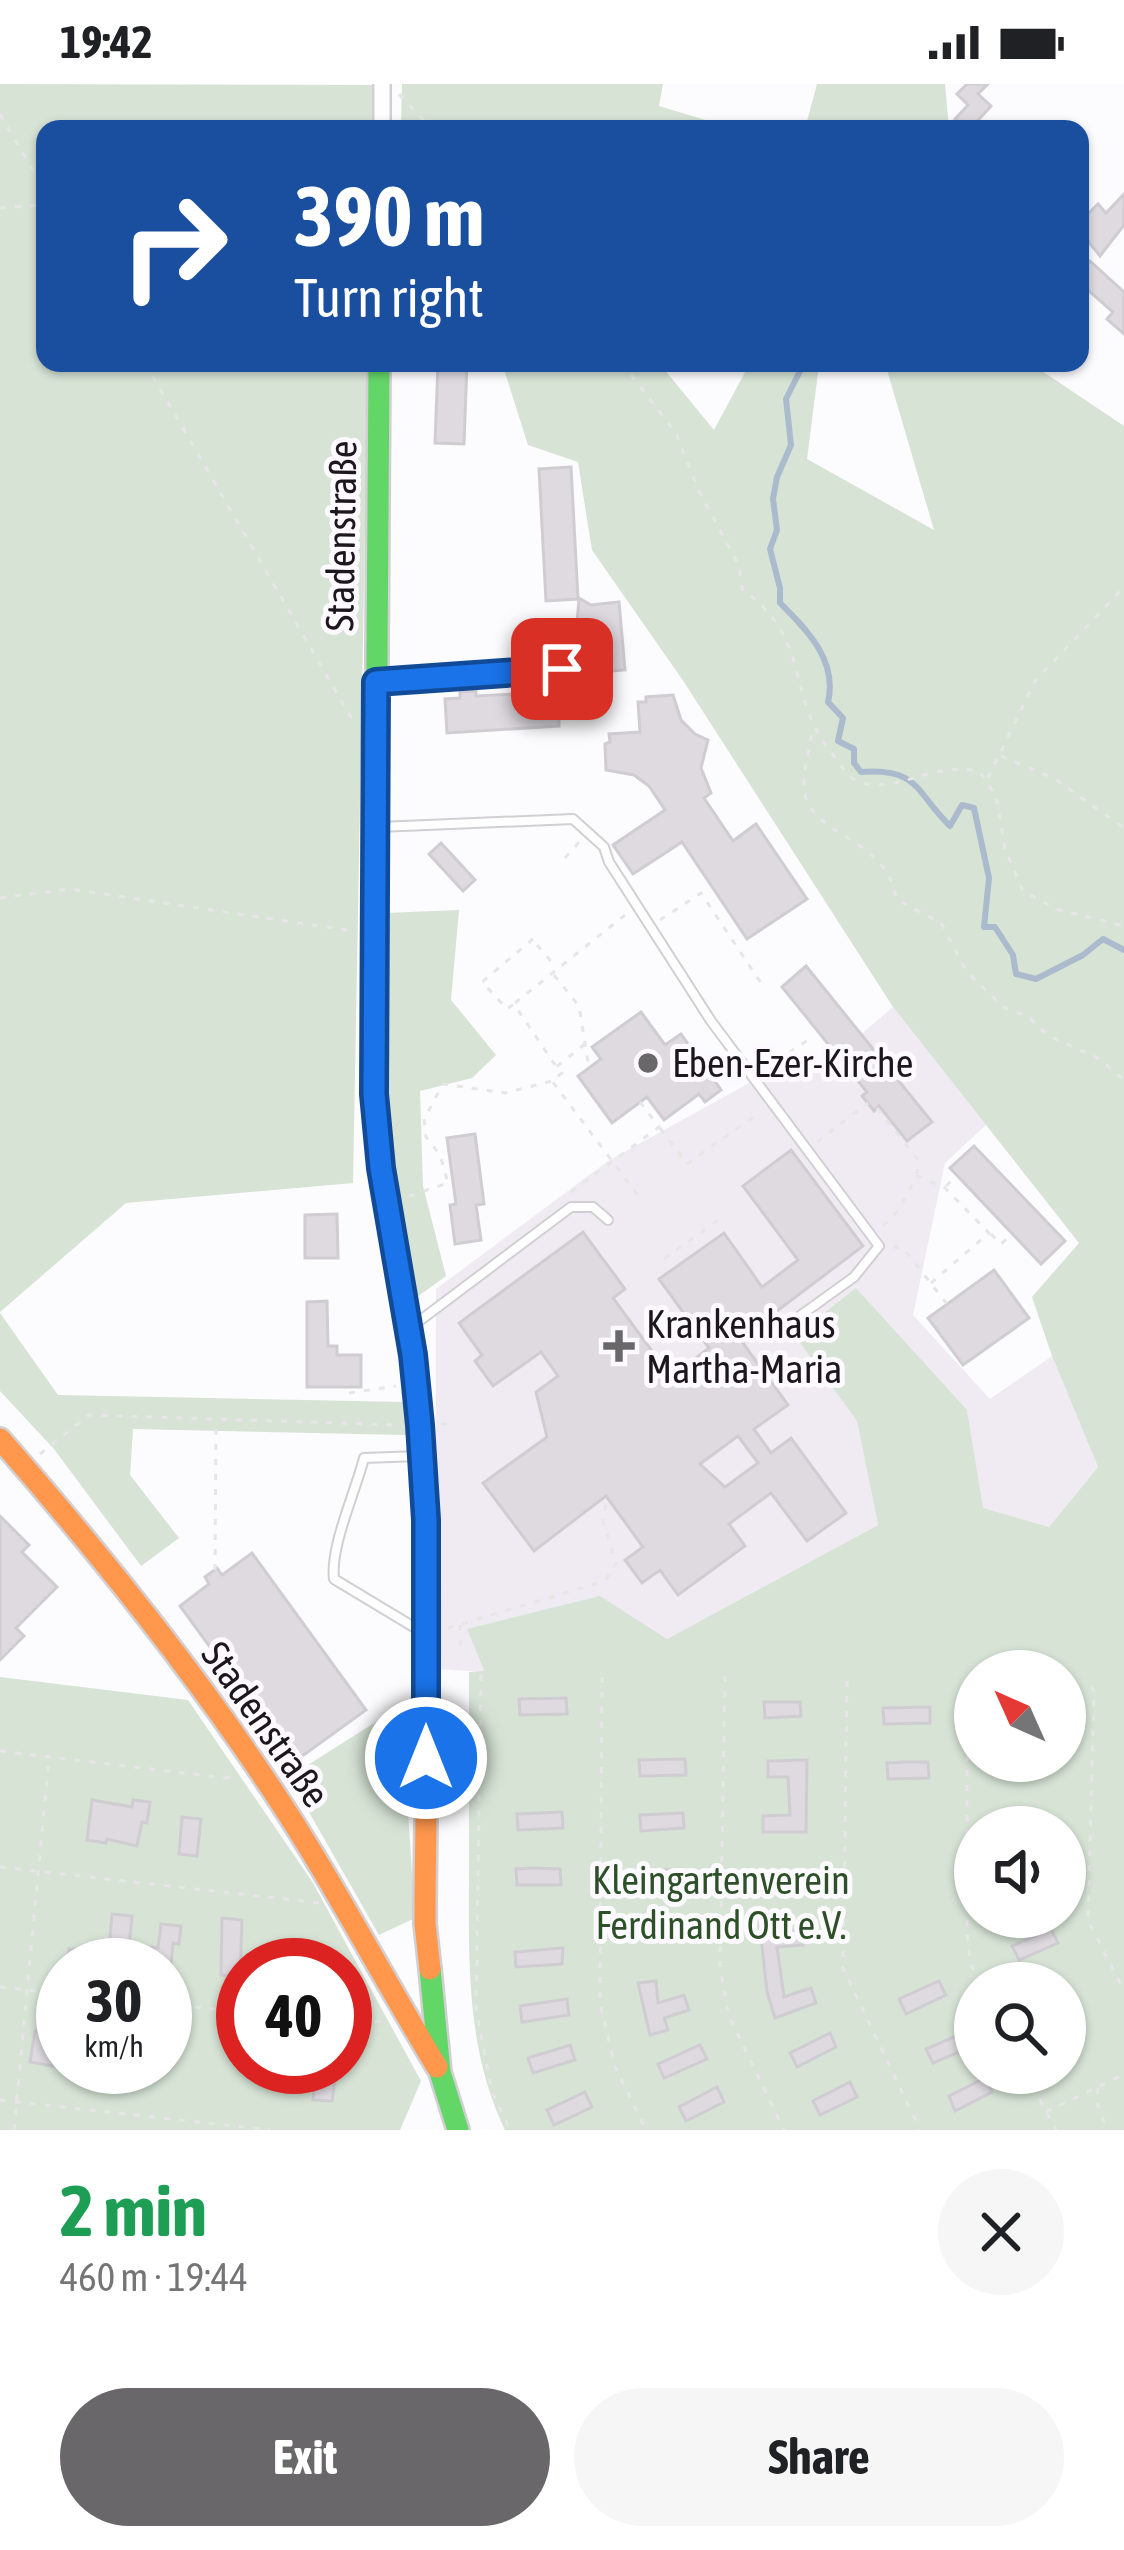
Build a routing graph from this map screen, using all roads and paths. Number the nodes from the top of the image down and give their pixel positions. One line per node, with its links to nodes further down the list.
1 (386, 84): 3 (street); 4 (path)
2 (0, 114): 5 (path)
3 (383, 120)
4 (424, 120)
5 (36, 176)
6 (36, 206): 7 (path)
7 (0, 208)
8 (150, 372): 16 (path)
9 (379, 372): 13 (street, Stadenstraße)
10 (629, 372): 14 (path)
11 (1124, 587): 15 (path)
12 (562, 669): 13 (lane)
13 (376, 682): 16 (street, Stadenstraße)
14 (813, 731): 17 (path); 37 (path)
15 (999, 755): 17 (path); 19 (path)
16 (375, 759): 18 (street, Stadenstraße)
17 (987, 780): 25 (path)
18 (374, 827): 20 (lane); 26 (street, Stadenstraße)
19 (1124, 828)
20 (590, 831): 21 (path); 23 (lane)
21 (565, 858)
22 (0, 898): 26 (path)
23 (637, 907): 24 (lane); 29 (path)
24 (650, 926): 30 (path); 36 (lane)
25 (1124, 926)
26 (374, 932): 49 (street, Stadenstraße)
27 (533, 939): 31 (path)
28 (537, 945): 29 (path)
29 (555, 971): 31 (path); 33 (path)
30 (763, 986)
31 (514, 1004): 34 (path)
32 (814, 1036): 36 (path)
33 (585, 1044): 34 (path); 35 (path)
34 (556, 1067): 38 (path)
35 (589, 1068)
36 (752, 1077): 40 (lane)
37 (1124, 1080)
38 (552, 1081): 47 (path); 49 (path)
39 (868, 1103): 43 (path)
40 (772, 1104): 42 (path); 43 (lane)
41 (877, 1108): 44 (path)
42 (659, 1126)
43 (807, 1150): 53 (lane)
44 (917, 1176): 46 (path); 53 (path)
45 (957, 1176): 46 (path)
46 (945, 1188): 51 (path)
47 (640, 1198)
48 (725, 1215): 55 (path)
49 (390, 1217): 58 (street, Stadenstraße)
50 (608, 1220): 58 (lane)
51 (989, 1233): 52 (path); 56 (path)
52 (1012, 1234)
53 (872, 1237): 54 (lane)
54 (879, 1246): 56 (path); 59 (lane)
55 (664, 1259)
56 (931, 1283): 57 (path)
57 (947, 1304)
58 (408, 1330): 63 (street, Stadenstraße)
59 (772, 1336)
60 (374, 1389): 61 (path)
61 (349, 1393)
62 (216, 1419): 63 (path); 66 (path); 68 (path)
63 (420, 1425): 65 (street, Stadenstraße)
64 (0, 1439): 66 (street, Stadenstraße)
65 (421, 1456): 70 (street, Stadenstraße); 70 (lane)
66 (24, 1466): 79 (street, Stadenstraße)
67 (607, 1501): 69 (path)
68 (215, 1570)
69 (460, 1625): 70 (path); 71 (path)
70 (423, 1632): 91 (street, Stadenstraße)
71 (461, 1653)
72 (481, 1675): 101 (path)
73 (725, 1676): 103 (path)
74 (602, 1677): 102 (path)
75 (848, 1682): 104 (path)
76 (1090, 1686): 88 (path)
77 (0, 1751): 78 (path)
78 (49, 1757): 79 (path); 82 (path)
79 (252, 1764): 83 (street, Stadenstraße)
80 (967, 1782): 84 (path)
81 (0, 1867): 82 (path)
82 (39, 1871): 83 (path); 86 (path)
83 (345, 1906): 89 (street, Stadenstraße)
84 (971, 1962)
85 (0, 1987): 86 (path)
86 (28, 1990): 87 (path); 96 (path)
87 (36, 1991)
88 (1124, 1991)
89 (407, 2018): 90 (path); 91 (street, Stadenstraße)
90 (372, 2024)
91 (440, 2072): 100 (street, Stadenstraße)
92 (1124, 2074): 93 (path)
93 (1098, 2086): 97 (path); 106 (path)
94 (1037, 2094): 97 (path)
95 (0, 2100): 96 (path)
96 (16, 2101): 98 (path); 99 (path)
97 (1046, 2112): 105 (path)
98 (14, 2130)
99 (270, 2130)
100 (458, 2130)
101 (511, 2130)
102 (646, 2130)
103 (784, 2130)
104 (920, 2130)
105 (1055, 2130)
106 (1107, 2130)

